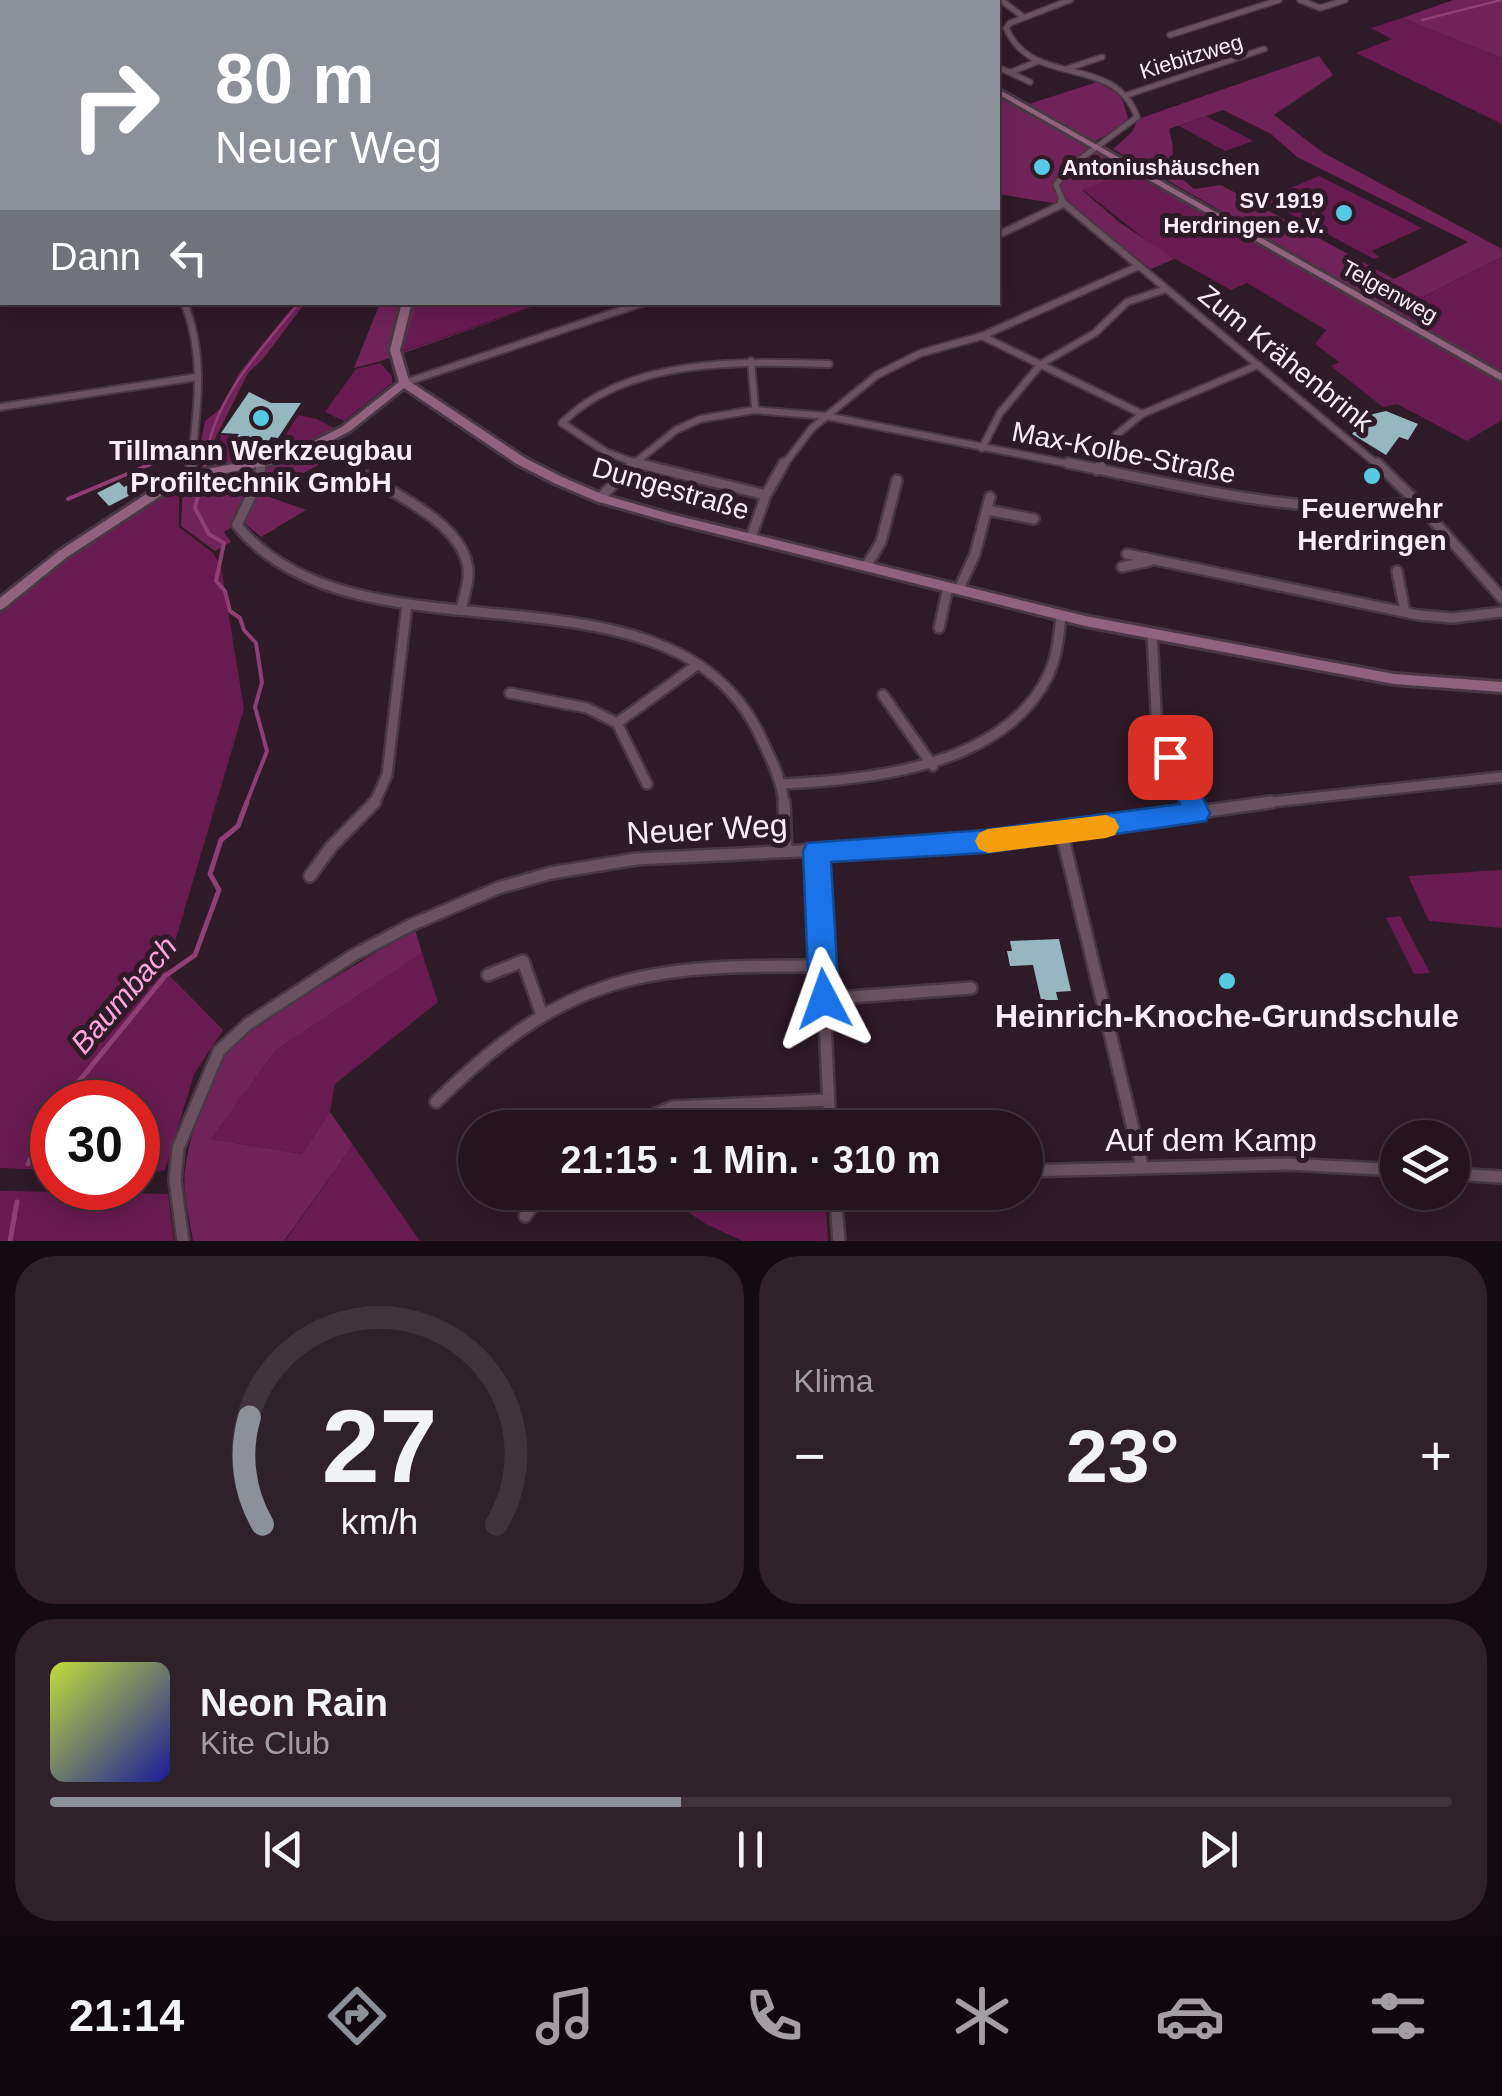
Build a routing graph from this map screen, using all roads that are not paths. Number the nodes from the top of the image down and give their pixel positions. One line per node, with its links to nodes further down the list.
1 (1001, 0): 6 (street)
2 (1070, 0): 6 (street)
3 (1279, 0): 9 (street)
4 (1300, 0): 5 (street)
5 (1345, 0)
6 (1022, 16): 8 (street)
7 (1000, 27): 8 (street)
8 (1006, 28): 12 (street)
9 (1170, 35)
10 (1264, 48): 18 (street, Kiebitzweg)
11 (1102, 57): 14 (street)
12 (1039, 61): 14 (street); 15 (street)
13 (1000, 68): 15 (street)
14 (1067, 69): 18 (street)
15 (1011, 72): 16 (street)
16 (1030, 82)
17 (1000, 92): 19 (main road, Telgenweg)
18 (1127, 95): 19 (street)
19 (1100, 147): 20 (street); 33 (main road, Telgenweg)
20 (1063, 204): 21 (street); 22 (street, Zum Krähenbrink)
21 (1000, 234)
22 (1139, 266): 23 (street, Zum Krähenbrink); 27 (street)
23 (1166, 289): 30 (street); 31 (street, Zum Krähenbrink)
24 (185, 305): 32 (street)
25 (406, 305): 34 (main road)
26 (636, 305): 34 (street)
27 (982, 336): 30 (street); 38 (street)
28 (751, 361): 29 (street); 36 (street); 40 (street)
29 (829, 364)
30 (1040, 364): 37 (street); 39 (street)
31 (1258, 365): 37 (street); 49 (street, Zum Krähenbrink)
32 (197, 377): 35 (street); 43 (street)
33 (1502, 378)
34 (404, 383): 41 (main road); 48 (main road, Dungestraße)
35 (0, 407)
36 (756, 408): 38 (street, Max-Kolbe-Straße); 40 (street, Max-Kolbe-Straße)
37 (1142, 414): 42 (street)
38 (826, 416): 39 (street, Max-Kolbe-Straße); 46 (street)
39 (982, 448): 42 (street, Max-Kolbe-Straße)
40 (634, 461): 46 (street); 48 (street, Max-Kolbe-Straße)
41 (261, 464): 43 (main road); 60 (street)
42 (1097, 470): 49 (street, Max-Kolbe-Straße)
43 (191, 476): 61 (main road)
44 (366, 476): 62 (street)
45 (897, 480): 55 (street)
46 (766, 495): 52 (street)
47 (990, 496): 50 (street)
48 (600, 498): 52 (main road, Dungestraße)
49 (1417, 502): 59 (street, Zum Krähenbrink)
50 (988, 510): 51 (street); 58 (street)
51 (1034, 520)
52 (751, 536): 55 (main road, Dungestraße)
53 (1127, 554): 54 (street)
54 (1153, 560): 56 (street); 63 (street)
55 (867, 566): 58 (main road, Dungestraße)
56 (1122, 567)
57 (1397, 571): 63 (street)
58 (954, 588): 65 (main road, Dungestraße); 66 (street)
59 (1502, 596)
60 (407, 604): 62 (street); 81 (street)
61 (0, 605)
62 (461, 610): 68 (street)
63 (1404, 612): 64 (street)
64 (1502, 612)
65 (1061, 616): 67 (main road, Dungestraße); 73 (street)
66 (939, 628)
67 (1152, 634): 69 (main road, Dungestraße); 77 (street)
68 (697, 665): 72 (street); 76 (street)
69 (1502, 688)
70 (510, 693): 72 (street)
71 (883, 695): 73 (street)
72 (617, 723): 75 (street)
73 (933, 766): 76 (street)
74 (1502, 777): 77 (street, Neuer Weg)
75 (647, 784)
76 (782, 784): 79 (street)
77 (1197, 813): 78 (street, Neuer Weg)
78 (1062, 834): 80 (street, Neuer Weg); 91 (street)
79 (786, 850): 80 (street, Neuer Weg); 99 (street, Neuer Weg)
80 (816, 851): 82 (street)
81 (310, 876)
82 (822, 966): 85 (street); 86 (street)
83 (488, 975): 86 (street)
84 (971, 988): 85 (street)
85 (824, 999): 87 (street)
86 (542, 1015): 88 (street)
87 (828, 1100): 89 (street); 90 (street)
88 (436, 1102)
89 (664, 1110)
90 (829, 1110)
91 (1142, 1166): 92 (street, Auf dem Kamp); 93 (street, Auf dem Kamp)
92 (1380, 1169)
93 (1043, 1170)
94 (1470, 1175): 95 (street)
95 (1502, 1177)
96 (529, 1210): 98 (street)
97 (836, 1210): 100 (street)
98 (525, 1216)
99 (183, 1241)
100 (839, 1241)

